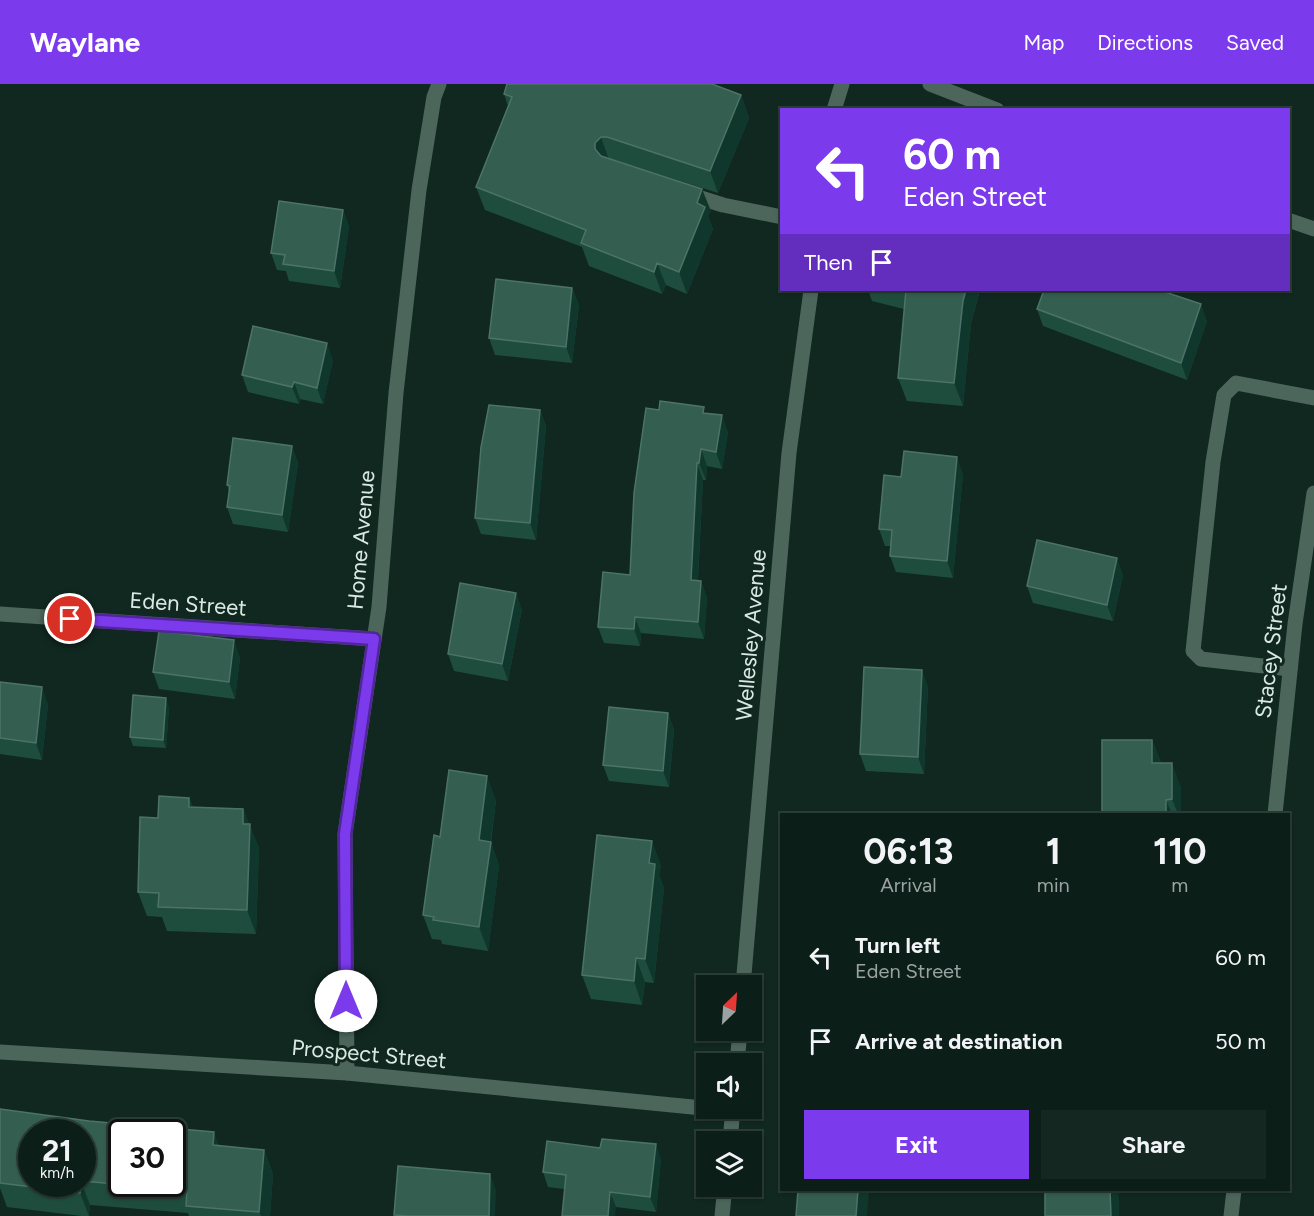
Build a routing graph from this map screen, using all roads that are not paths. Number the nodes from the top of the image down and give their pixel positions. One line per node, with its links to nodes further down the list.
1 (440, 84): 15 (street, Home Avenue)
2 (842, 84): 4 (street)
3 (930, 84): 5 (street)
4 (835, 108)
5 (992, 108)
6 (678, 190): 7 (street)
7 (780, 217)
8 (1290, 221): 9 (street)
9 (1314, 229)
10 (811, 291): 18 (street, Wellesley Avenue)
11 (1314, 398): 16 (street)
12 (1314, 493): 13 (street, Stacey Street)
13 (1308, 583): 16 (street, Stacey Street)
14 (0, 614): 15 (street, Eden Street)
15 (374, 639): 20 (street, Home Avenue)
16 (1290, 669): 17 (street, Stacey Street)
17 (1275, 813)
18 (744, 975)
19 (0, 1052): 20 (street, Prospect Street)
20 (347, 1073): 21 (street, Prospect Street)
21 (696, 1106)
22 (1234, 1191): 25 (street)
23 (724, 1197): 24 (street)
24 (722, 1216)
25 (1231, 1216)

